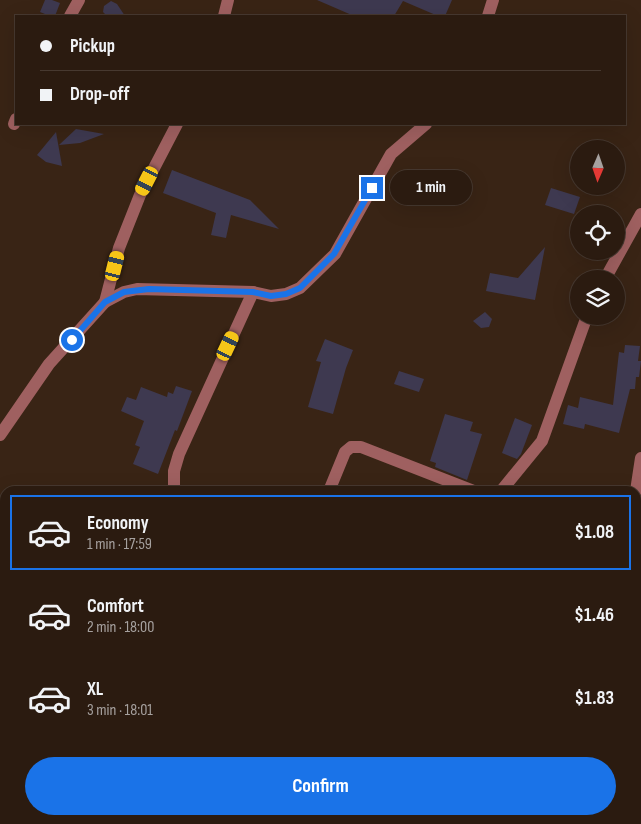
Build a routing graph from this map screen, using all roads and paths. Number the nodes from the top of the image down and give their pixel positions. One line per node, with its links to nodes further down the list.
1 (79, 0): 4 (street)
2 (228, 0): 5 (street)
3 (493, 0): 6 (street)
4 (71, 15)
5 (224, 15)
6 (488, 15)
7 (176, 125): 12 (street)
8 (425, 125): 11 (street)
9 (641, 214): 10 (street)
10 (609, 270)
11 (253, 292): 12 (street); 16 (street)
12 (105, 302): 14 (street)
13 (584, 325): 19 (street)
14 (0, 435)
15 (641, 458): 20 (street)
16 (174, 486)
17 (331, 486): 18 (street)
18 (461, 486)
19 (505, 486)
20 (637, 486)

